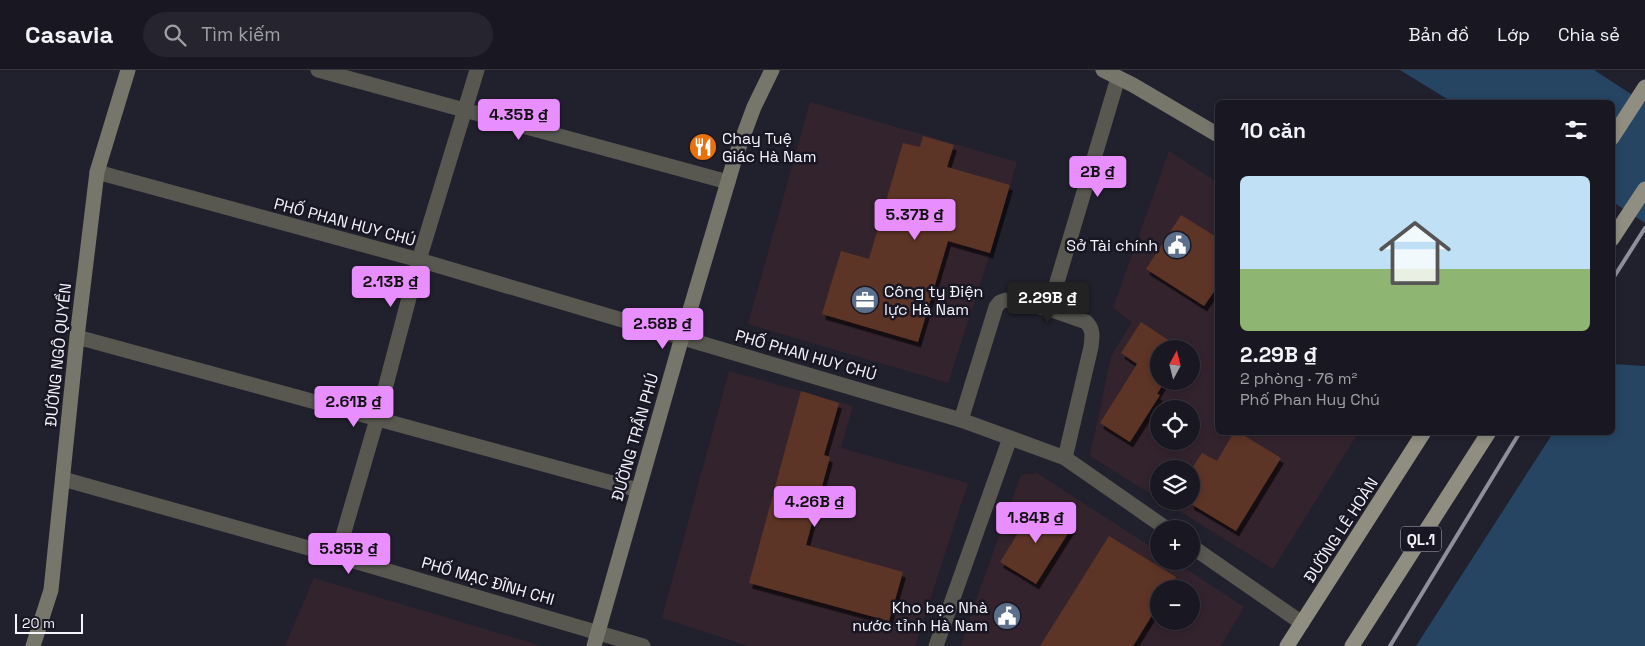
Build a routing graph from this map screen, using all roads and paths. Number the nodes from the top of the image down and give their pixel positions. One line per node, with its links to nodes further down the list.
1 (128, 70): 11 (street, ĐƯỜNG NGÔ QUYỀN)
2 (318, 70): 8 (street)
3 (477, 70): 8 (street)
4 (772, 70): 12 (street, ĐƯỜNG TRẦN PHÚ)
5 (1103, 70): 6 (street)
6 (1118, 78): 9 (street); 16 (street)
7 (1645, 87): 10 (main road)
8 (465, 110): 12 (street); 15 (street)
9 (1215, 133)
10 (1615, 133)
11 (97, 172): 15 (street, PHỐ PHAN HUY CHÚ); 17 (street, ĐƯỜNG NGÔ QUYỀN)
12 (728, 182): 18 (street, ĐƯỜNG TRẦN PHÚ)
13 (1645, 189): 14 (main road)
14 (1616, 234)
15 (419, 260): 18 (street, PHỐ PHAN HUY CHÚ); 19 (street)
16 (1049, 309): 20 (street); 24 (street)
17 (77, 337): 19 (street); 25 (street, ĐƯỜNG NGÔ QUYỀN)
18 (682, 337): 20 (street, PHỐ PHAN HUY CHÚ); 26 (street, ĐƯỜNG TRẦN PHÚ)
19 (377, 419): 26 (street); 29 (street)
20 (960, 420): 23 (street, PHỐ PHAN HUY CHÚ)
21 (1422, 435): 30 (main road, ĐƯỜNG LÊ HOÀN)
22 (1487, 435): 36 (main road, QL.1)
23 (1010, 438): 24 (street, PHỐ PHAN HUY CHÚ); 34 (street)
24 (1065, 458): 27 (street, PHỐ PHAN HUY CHÚ)
25 (63, 480): 29 (street, PHỐ MẠC ĐĨNH CHI); 32 (street, ĐƯỜNG NGÔ QUYỀN)
26 (638, 490): 31 (street, ĐƯỜNG TRẦN PHÚ)
27 (1154, 520)
28 (1200, 552): 30 (street)
29 (337, 556): 31 (street, PHỐ MẠC ĐĨNH CHI)
30 (1302, 623): 35 (main road, ĐƯỜNG LÊ HOÀN)
31 (597, 639): 33 (street, PHỐ MẠC ĐĨNH CHI)
32 (33, 646)
33 (643, 646)
34 (936, 646)
35 (1287, 646)
36 (1352, 646)

